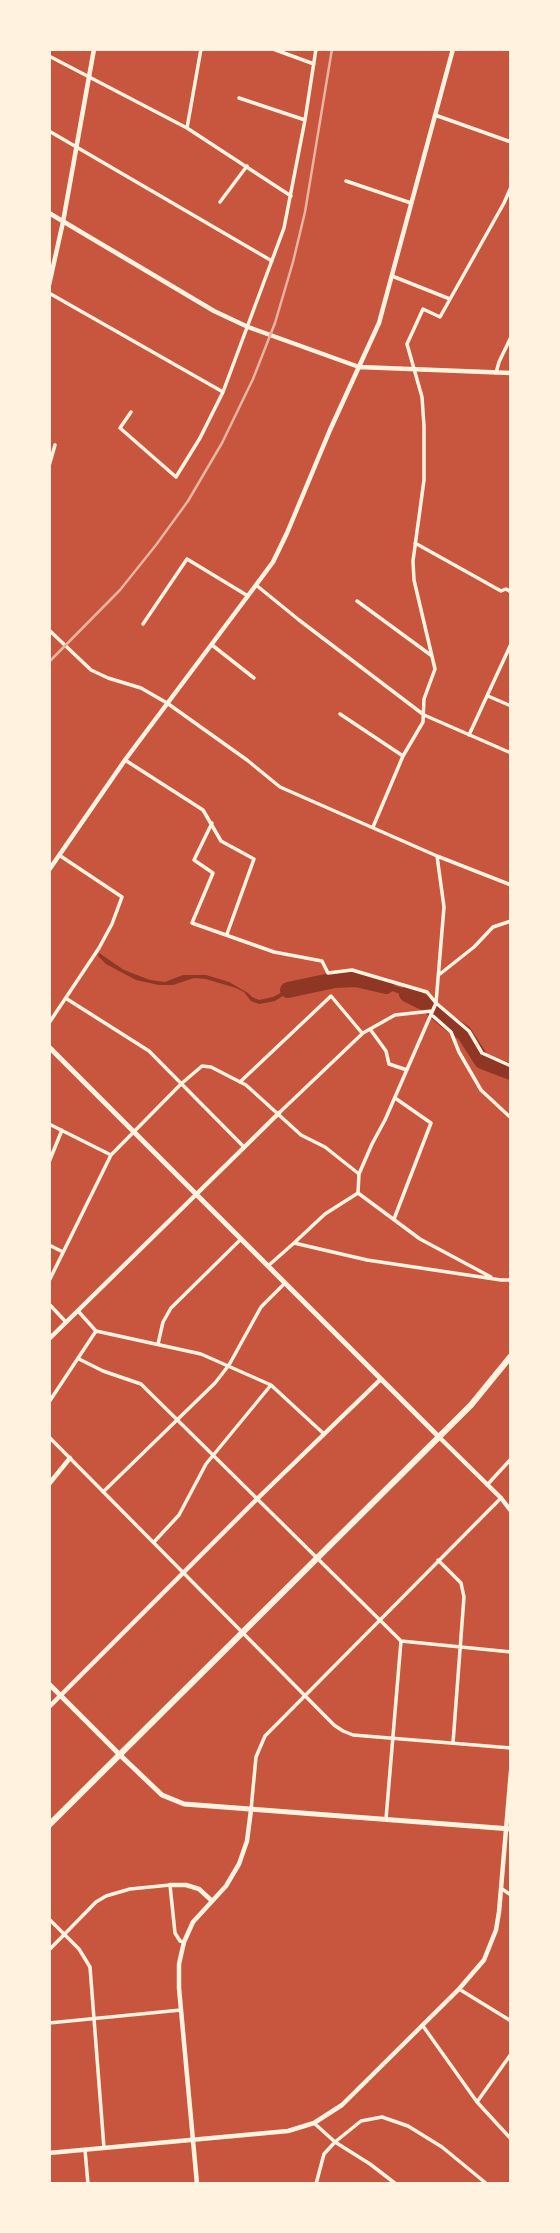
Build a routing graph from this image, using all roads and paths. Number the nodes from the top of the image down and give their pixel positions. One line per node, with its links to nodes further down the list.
1 (94, 49): 8 (street)
2 (201, 49): 12 (street)
3 (273, 49): 7 (street)
4 (316, 49): 7 (street)
5 (453, 49): 10 (street)
6 (49, 56): 8 (street)
7 (314, 64): 11 (street)
8 (89, 76): 12 (street); 15 (street)
9 (239, 98): 11 (street)
10 (435, 115): 14 (street); 21 (street)
11 (305, 120): 19 (street)
12 (187, 128): 16 (street)
13 (49, 131): 15 (street)
14 (511, 142)
15 (76, 146): 23 (street); 24 (street)
16 (247, 166): 19 (street); 20 (street)
17 (346, 181): 21 (street)
18 (511, 187): 28 (street)
19 (291, 196): 24 (street)
20 (220, 202)
21 (411, 203): 25 (street)
22 (49, 213): 23 (street)
23 (63, 222): 26 (street); 29 (street)
24 (272, 261): 29 (street)
25 (392, 276): 28 (street); 31 (street)
26 (49, 285)
27 (49, 293): 35 (street)
28 (450, 299): 32 (street)
29 (248, 327): 31 (street); 35 (street)
30 (511, 337): 33 (street)
31 (359, 367): 32 (street); 40 (street)
32 (416, 370): 33 (street); 39 (street)
33 (496, 373): 34 (street)
34 (511, 373)
35 (223, 392): 36 (street)
36 (131, 412)
37 (55, 445): 38 (street)
38 (49, 466)
39 (415, 543): 41 (street); 48 (street)
40 (256, 586): 42 (street); 54 (street)
41 (511, 592)
42 (248, 596): 44 (street); 47 (street)
43 (357, 601): 48 (street)
44 (143, 624)
45 (49, 630): 51 (street)
46 (511, 644): 50 (street)
47 (212, 645): 49 (street); 51 (street)
48 (432, 656): 54 (street)
49 (254, 678)
50 (488, 696): 52 (street); 55 (street)
51 (167, 703): 58 (street); 60 (street)
52 (511, 706)
53 (340, 714): 57 (street)
54 (424, 715): 55 (street); 57 (street)
55 (469, 735): 56 (street)
56 (511, 753)
57 (403, 756): 60 (street)
58 (125, 760): 59 (street); 61 (street)
59 (212, 823): 66 (street); 66 (street)
60 (373, 827): 62 (street)
61 (59, 855): 63 (street); 68 (street)
62 (437, 856): 64 (street); 67 (street)
63 (49, 870)
64 (511, 885)
65 (511, 921): 67 (street)
66 (227, 934): 69 (street)
67 (440, 974): 69 (street)
68 (67, 999): 71 (street); 78 (street)
69 (436, 1003): 70 (street); 75 (street)
70 (432, 1013): 72 (street); 76 (street); 81 (street)
71 (49, 1023)
72 (370, 1029): 73 (street); 76 (street)
73 (363, 1033): 77 (street); 80 (street)
74 (49, 1047): 84 (main road)
75 (511, 1066)
76 (407, 1070): 79 (street)
77 (240, 1082): 78 (street); 80 (street)
78 (181, 1084): 84 (street); 85 (street)
79 (395, 1098): 88 (street); 91 (street)
80 (279, 1113): 85 (street); 88 (street)
81 (511, 1118)
82 (49, 1124): 83 (street)
83 (62, 1130): 86 (street); 87 (street)
84 (135, 1132): 86 (street); 89 (main road)
85 (243, 1146): 89 (street)
86 (111, 1156): 95 (street)
87 (49, 1162)
88 (359, 1174): 90 (street)
89 (195, 1194): 92 (main road); 102 (street)
90 (358, 1194): 91 (street); 93 (street)
91 (394, 1219): 97 (street)
92 (241, 1239): 96 (main road); 106 (street)
93 (294, 1243): 96 (street); 97 (street)
94 (49, 1245): 95 (street)
95 (63, 1252): 99 (street)
96 (268, 1266): 100 (main road)
97 (494, 1279): 98 (street)
98 (511, 1280)
99 (49, 1281)
100 (285, 1283): 109 (street); 110 (main road)
101 (49, 1304): 103 (street)
102 (78, 1311): 103 (street); 104 (street)
103 (66, 1322): 105 (street)
104 (96, 1331): 106 (street); 108 (street)
105 (49, 1339)
106 (158, 1344): 109 (street)
107 (511, 1356): 116 (highway)
108 (79, 1359): 112 (street); 113 (street)
109 (229, 1365): 111 (street); 113 (street)
110 (381, 1379): 114 (street); 116 (main road)
111 (271, 1385): 114 (street); 117 (street)
112 (49, 1402)
113 (177, 1420): 117 (street); 122 (street)
114 (324, 1434): 123 (street)
115 (49, 1437): 118 (street)
116 (439, 1437): 121 (street); 127 (highway)
117 (214, 1455): 123 (street); 126 (street)
118 (70, 1458): 120 (street); 122 (street)
119 (511, 1459): 121 (street)
120 (49, 1484)
121 (487, 1485): 124 (street)
122 (103, 1492): 126 (street)
123 (258, 1498): 127 (street); 129 (street)
124 (501, 1498): 125 (street); 128 (street)
125 (511, 1511)
126 (154, 1542): 129 (street)
127 (316, 1558): 130 (street); 131 (highway)
128 (438, 1560): 130 (street); 133 (street)
129 (184, 1573): 131 (street); 136 (street)
130 (379, 1620): 132 (street); 137 (street)
131 (243, 1632): 137 (street); 142 (highway)
132 (401, 1641): 133 (street); 139 (street)
133 (460, 1647): 134 (street); 140 (street)
134 (511, 1652)
135 (49, 1684): 136 (main road)
136 (61, 1695): 138 (street); 142 (main road)
137 (306, 1695): 139 (street); 144 (street)
138 (49, 1707)
139 (394, 1738): 140 (street); 145 (street)
140 (453, 1743): 141 (street)
141 (511, 1748)
142 (120, 1755): 144 (main road); 146 (highway)
143 (511, 1771): 147 (street)
144 (251, 1810): 145 (main road); 151 (street)
145 (386, 1819): 147 (main road)
146 (49, 1825)
147 (509, 1829): 149 (street)
148 (170, 1885): 151 (street); 153 (street); 154 (street)
149 (502, 1889): 150 (street); 156 (street)
150 (511, 1895)
151 (211, 1900): 154 (street)
152 (49, 1919): 153 (street)
153 (64, 1934): 155 (street); 158 (street)
154 (184, 1942): 157 (street)
155 (49, 1950)
156 (459, 1989): 159 (street); 161 (street)
157 (181, 2010): 158 (street); 166 (street)
158 (94, 2019): 160 (street); 168 (street)
159 (511, 2021)
160 (49, 2023)
161 (423, 2026): 163 (street); 164 (street)
162 (511, 2054): 163 (street)
163 (477, 2102): 165 (street)
164 (314, 2123): 166 (street); 167 (street)
165 (511, 2139)
166 (194, 2140): 168 (street); 172 (street)
167 (335, 2142): 173 (street); 174 (street); 175 (street)
168 (104, 2148): 169 (street)
169 (85, 2150): 170 (street); 171 (street)
170 (49, 2153)
171 (88, 2184)
172 (197, 2184)
173 (316, 2184)
174 (396, 2184)
175 (486, 2184)

